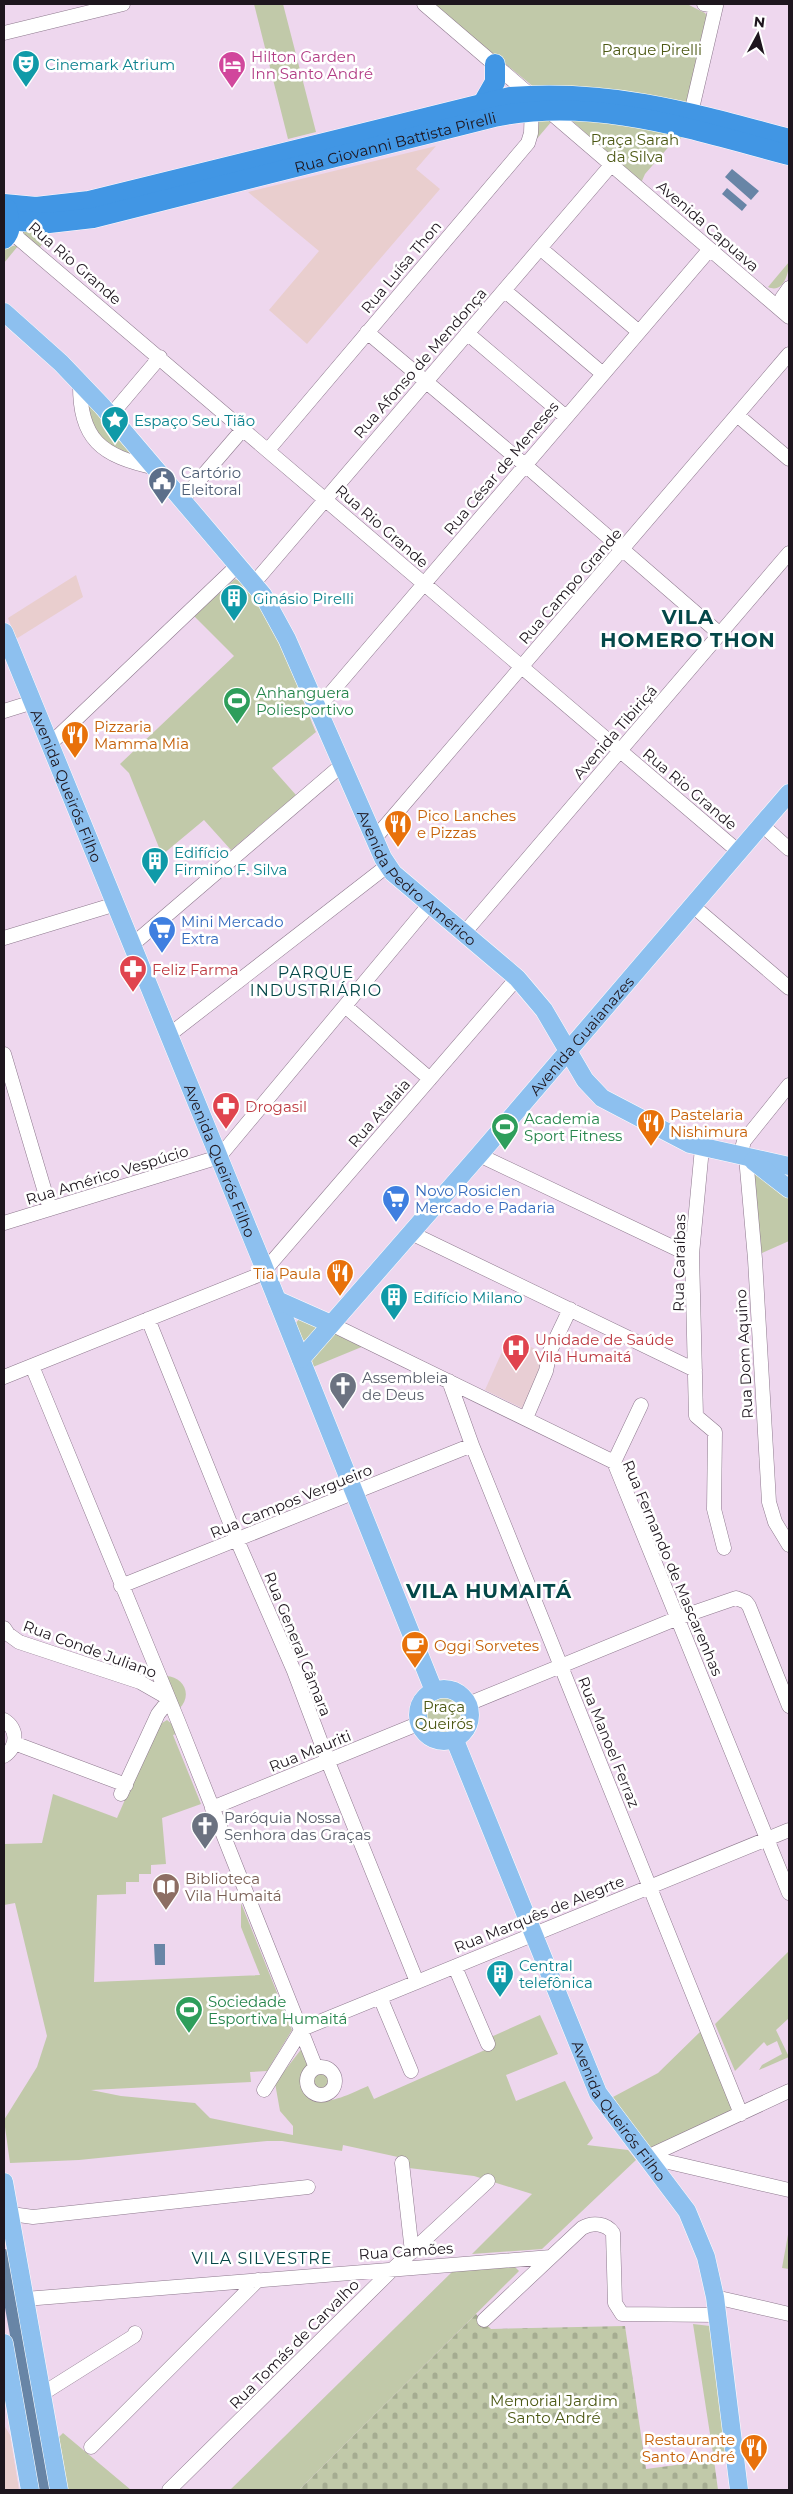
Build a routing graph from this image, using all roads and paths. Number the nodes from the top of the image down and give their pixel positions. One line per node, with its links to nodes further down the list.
1 (122, 4): 4 (street)
2 (424, 4): 5 (street, Avenida Capuava)
3 (710, 5): 8 (street)
4 (4, 33)
5 (495, 64): 6 (highway); 7 (street, Avenida Capuava)
6 (483, 103): 7 (highway, Rua Giovanni Battista Pirelli); 12 (highway, Rua Giovanni Battista Pirelli)
7 (538, 106): 8 (highway, Rua Giovanni Battista Pirelli); 10 (highway, Rua Giovanni Battista Pirelli); 11 (street, Avenida Capuava); 12 (highway, Rua Giovanni Battista Pirelli); 18 (street, Rua Luísa Thon)
8 (690, 113): 9 (highway, Rua Giovanni Battista Pirelli)
9 (789, 139)
10 (789, 155)
11 (612, 164): 13 (street, Rua Afonso de Mendonça); 14 (street, Avenida Capuava)
12 (5, 218): 22 (street, Rua Rio Grande)
13 (540, 248): 15 (street, Rua Afonso de Mendonça); 19 (street)
14 (710, 248): 16 (street, Avenida Capuava); 19 (street, Rua César de Meneses)
15 (504, 290): 20 (street, Rua Afonso de Mendonça); 23 (street)
16 (782, 303)
17 (4, 312): 24 (main road, Avenida Pedro Américo)
18 (367, 332): 25 (street); 30 (street, Rua Luísa Thon)
19 (639, 332): 23 (street, Rua César de Meneses)
20 (468, 333): 25 (street, Rua Afonso de Mendonça); 28 (street)
21 (789, 354): 27 (street, Rua Campo Grande)
22 (160, 357): 26 (street); 29 (street, Rua Rio Grande)
23 (603, 374): 28 (street, Rua César de Meneses)
24 (80, 381): 26 (main road, Avenida Pedro Américo); 33 (street)
25 (426, 382): 32 (street); 34 (street, Rua Afonso de Mendonça)
26 (111, 415): 33 (main road, Avenida Pedro Américo)
27 (737, 415): 31 (street); 36 (street, Rua Campo Grande)
28 (566, 417): 32 (street, Rua César de Meneses)
29 (243, 429): 30 (street, Rua Rio Grande); 35 (street)
30 (268, 450): 34 (street, Rua Rio Grande)
31 (789, 459)
32 (525, 465): 36 (street); 40 (street, Rua César de Meneses)
33 (156, 468): 35 (main road, Avenida Pedro Américo)
34 (325, 499): 39 (street, Rua Afonso de Mendonça); 40 (street, Rua Rio Grande)
35 (182, 500): 38 (main road, Avenida Pedro Américo)
36 (622, 549): 42 (street); 43 (street, Rua Campo Grande)
37 (789, 553): 42 (street, Avenida Tibiriçá)
38 (238, 565): 39 (main road, Avenida Pedro Américo); 47 (street)
39 (254, 583): 45 (main road, Avenida Pedro Américo)
40 (424, 583): 43 (street, Rua Rio Grande); 45 (street, Rua César de Meneses)
41 (4, 632): 44 (main road, Avenida Queirós Filho)
42 (720, 634): 48 (street, Avenida Tibiriçá)
43 (522, 667): 48 (street, Rua Rio Grande); 52 (street, Rua Campo Grande)
44 (33, 702): 46 (street); 47 (main road, Avenida Queirós Filho)
45 (318, 708): 49 (main road, Avenida Pedro Américo)
46 (4, 711)
47 (50, 744): 56 (main road, Avenida Queirós Filho)
48 (620, 751): 54 (street, Rua Rio Grande); 59 (street, Avenida Tibiriçá)
49 (343, 764): 52 (main road, Avenida Pedro Américo); 61 (street)
50 (789, 793): 51 (main road, Avenida Guaianazes)
51 (762, 825): 53 (street); 54 (main road, Avenida Guaianazes)
52 (375, 838): 55 (main road, Avenida Pedro Américo)
53 (789, 849)
54 (739, 852): 58 (main road, Avenida Guaianazes)
55 (388, 866): 57 (main road, Avenida Pedro Américo); 65 (street)
56 (116, 904): 60 (street); 61 (main road, Avenida Queirós Filho)
57 (429, 905): 59 (main road, Avenida Pedro Américo); 64 (street)
58 (693, 906): 63 (street); 66 (main road, Avenida Guaianazes)
59 (465, 932): 62 (main road, Avenida Pedro Américo)
60 (4, 938)
61 (132, 945): 65 (main road, Avenida Queirós Filho)
62 (517, 978): 66 (main road, Avenida Pedro Américo); 68 (street, Rua Atalaia)
63 (789, 988)
64 (345, 1006): 68 (street); 73 (street)
65 (169, 1035): 73 (main road, Avenida Queirós Filho)
66 (569, 1050): 70 (main road, Avenida Pedro Américo); 71 (main road, Avenida Guaianazes)
67 (4, 1054): 76 (street)
68 (430, 1079): 80 (street, Rua Atalaia)
69 (789, 1085): 72 (street)
70 (702, 1148): 72 (main road, Avenida Pedro Américo); 79 (street, Rua Caraíbas)
71 (479, 1155): 78 (main road, Avenida Guaianazes); 79 (street)
72 (745, 1157): 74 (main road, Avenida Pedro Américo); 75 (main road); 96 (street, Rua Dom Aquino)
73 (219, 1158): 76 (street, Rua Américo Vespúcio); 80 (main road, Avenida Queirós Filho)
74 (789, 1166)
75 (788, 1182)
76 (50, 1209): 77 (street, Rua Américo Vespúcio)
77 (4, 1223)
78 (411, 1233): 82 (street); 84 (main road, Avenida Guaianazes)
79 (692, 1254): 87 (street, Rua Caraíbas)
80 (266, 1271): 81 (main road, Avenida Queirós Filho); 83 (street)
81 (277, 1300): 84 (main road); 85 (main road, Avenida Queirós Filho)
82 (570, 1309): 87 (street); 91 (street)
83 (148, 1319): 86 (street); 95 (street, Rua General Câmara)
84 (331, 1324): 85 (main road, Avenida Guaianazes); 89 (street, Rua Fernando de Mascarenhas)
85 (301, 1359): 94 (main road, Avenida Queirós Filho)
86 (32, 1366): 88 (street); 98 (street)
87 (695, 1370): 97 (street, Rua Caraíbas)
88 (4, 1377)
89 (449, 1381): 91 (street, Rua Fernando de Mascarenhas); 92 (street, Rua Manoel Ferraz)
90 (641, 1405): 93 (street)
91 (526, 1418): 93 (street, Rua Fernando de Mascarenhas)
92 (472, 1445): 94 (street, Rua Campos Vergueiro); 101 (street, Rua Manoel Ferraz)
93 (614, 1462): 99 (street, Rua Fernando de Mascarenhas)
94 (355, 1493): 95 (street, Rua Campos Vergueiro); 102 (main road, Avenida Queirós Filho)
95 (238, 1540): 98 (street, Rua Campos Vergueiro); 111 (street, Rua General Câmara)
96 (789, 1545)
97 (724, 1548)
98 (122, 1586): 103 (street)
99 (678, 1618): 101 (street); 105 (street); 114 (street, Rua Fernando de Mascarenhas)
100 (4, 1628): 103 (street, Rua Conde Juliano)
101 (561, 1665): 104 (street); 115 (street, Rua Manoel Ferraz)
102 (434, 1691): 104 (main road); 107 (main road)
103 (168, 1699): 109 (street); 112 (street)
104 (468, 1704): 108 (main road)
105 (789, 1706)
106 (4, 1720): 109 (street)
107 (420, 1724): 108 (main road); 111 (street, Rua Mauriti)
108 (454, 1738): 117 (main road, Avenida Queirós Filho)
109 (14, 1743): 110 (street)
110 (4, 1756)
111 (327, 1761): 112 (street, Rua Mauriti); 119 (street, Rua General Câmara)
112 (212, 1808): 121 (street)
113 (789, 1830): 114 (street, Rua Marquês de Alegrte)
114 (767, 1838): 115 (street, Rua Marquês de Alegrte); 116 (street, Rua Fernando de Mascarenhas)
115 (650, 1887): 117 (street, Rua Marquês de Alegrte); 127 (street, Rua Manoel Ferraz)
116 (789, 1893)
117 (533, 1934): 118 (street, Rua Marquês de Alegrte); 128 (main road, Avenida Queirós Filho)
118 (455, 1967): 119 (street, Rua Marquês de Alegrte); 122 (street)
119 (417, 1982): 120 (street, Rua Marquês de Alegrte)
120 (380, 1997): 121 (street, Rua Marquês de Alegrte); 124 (street)
121 (302, 2029): 123 (street); 125 (street)
122 (488, 2044)
123 (316, 2068)
124 (411, 2071)
125 (264, 2090)
126 (789, 2091): 127 (street)
127 (741, 2114): 128 (street)
128 (647, 2157): 133 (street); 139 (main road, Avenida Queirós Filho)
129 (402, 2163): 135 (street)
130 (4, 2182): 134 (main road)
131 (488, 2182): 135 (street, Rua Tomás de Carvalho)
132 (308, 2187): 134 (street)
133 (789, 2190)
134 (6, 2213): 140 (main road)
135 (412, 2252): 137 (street, Rua Tomás de Carvalho)
136 (551, 2257): 137 (street, Rua Camões); 142 (street); 143 (street)
137 (394, 2268): 138 (street, Rua Camões); 151 (street, Rua Tomás de Carvalho)
138 (258, 2280): 140 (street, Rua Camões); 148 (street)
139 (715, 2297): 141 (street); 142 (main road, Avenida Queirós Filho)
140 (25, 2299): 146 (main road)
141 (789, 2314)
142 (718, 2315): 152 (main road, Avenida Queirós Filho)
143 (484, 2320)
144 (135, 2333): 146 (street)
145 (4, 2343): 147 (main road)
146 (42, 2394): 150 (main road)
147 (9, 2403): 149 (main road)
148 (91, 2448)
149 (30, 2490)
150 (59, 2490)
151 (169, 2490)
152 (739, 2490)

